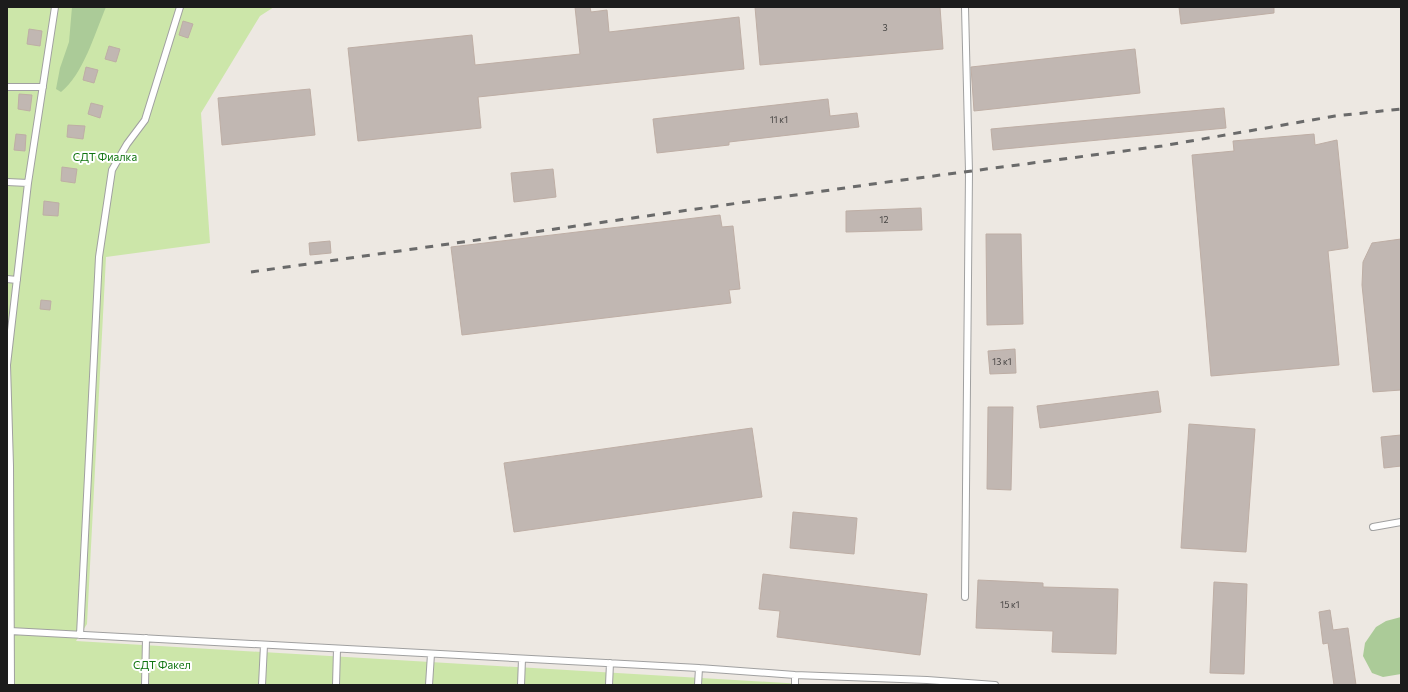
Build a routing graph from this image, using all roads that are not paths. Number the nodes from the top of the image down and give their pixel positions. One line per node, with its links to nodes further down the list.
1 (55, 7): 5 (lane)
2 (180, 7): 17 (lane)
3 (965, 7): 15 (lane)
4 (7, 87): 5 (lane)
5 (43, 87): 7 (lane)
6 (7, 182): 7 (lane)
7 (28, 182): 9 (lane)
8 (7, 279): 9 (lane)
9 (17, 280): 10 (lane)
10 (7, 365): 11 (lane)
11 (9, 466): 14 (lane)
12 (1401, 522): 13 (lane)
13 (1373, 527)
14 (9, 563): 16 (lane)
15 (965, 597)
16 (10, 631): 17 (lane); 21 (lane)
17 (80, 635): 18 (lane)
18 (146, 638): 19 (lane); 28 (lane)
19 (264, 645): 20 (lane); 29 (lane)
20 (337, 649): 22 (lane); 30 (lane)
21 (9, 654): 27 (lane)
22 (431, 654): 23 (lane); 31 (lane)
23 (522, 658): 24 (lane); 32 (lane)
24 (610, 663): 25 (lane); 33 (lane)
25 (699, 668): 26 (lane); 34 (lane)
26 (795, 675): 35 (lane); 36 (lane)
27 (11, 685)
28 (145, 685)
29 (262, 685)
30 (336, 685)
31 (429, 685)
32 (521, 685)
33 (609, 685)
34 (698, 685)
35 (794, 685)
36 (995, 685)

